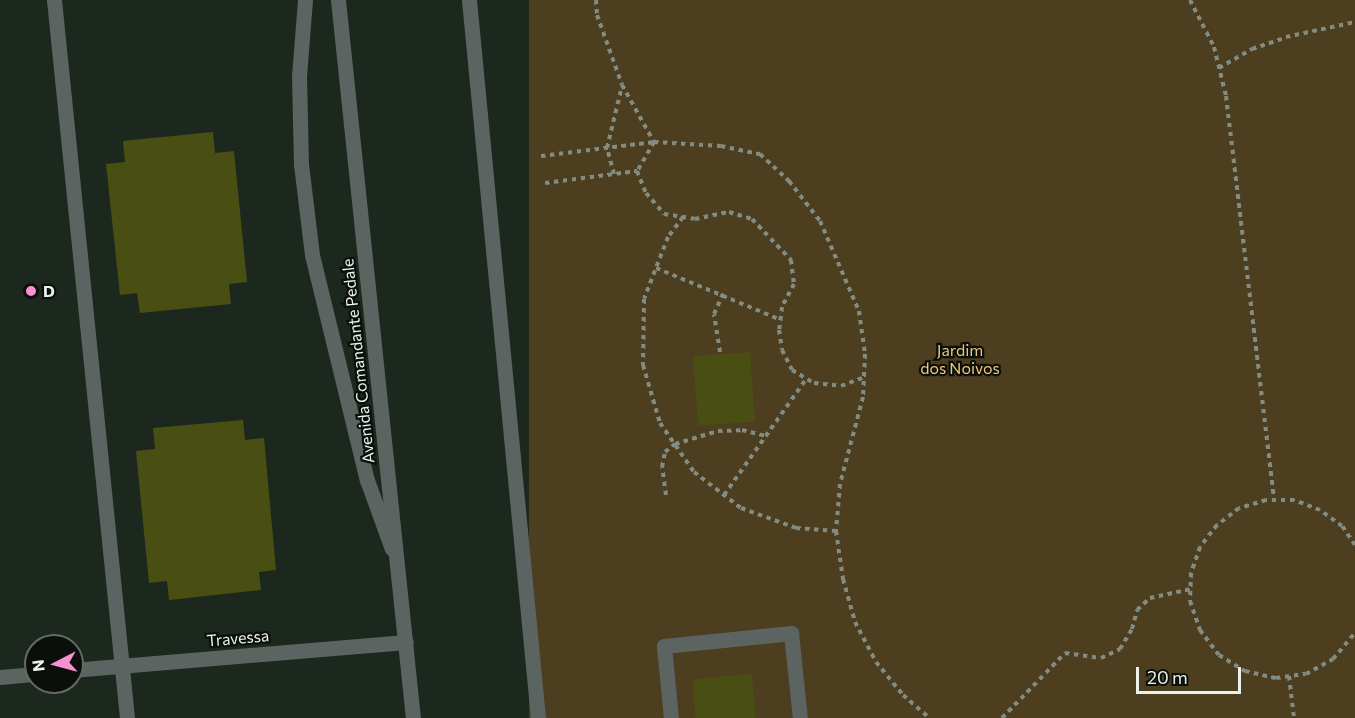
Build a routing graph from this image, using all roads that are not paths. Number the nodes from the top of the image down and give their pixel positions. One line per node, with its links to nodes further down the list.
1 (54, 0): 7 (street)
2 (305, 0): 5 (street)
3 (338, 0): 5 (street, Avenida Comandante Pedale)
4 (469, 0): 13 (street)
5 (396, 561): 6 (street, Avenida Comandante Pedale)
6 (406, 642): 7 (street, Travessa); 12 (street, Avenida Comandante Pedale)
7 (121, 666): 8 (street, Travessa); 11 (street)
8 (84, 669)
9 (24, 675): 10 (street)
10 (0, 677)
11 (127, 718)
12 (412, 718)
13 (538, 718)
14 (671, 718): 15 (street)
15 (800, 718)

